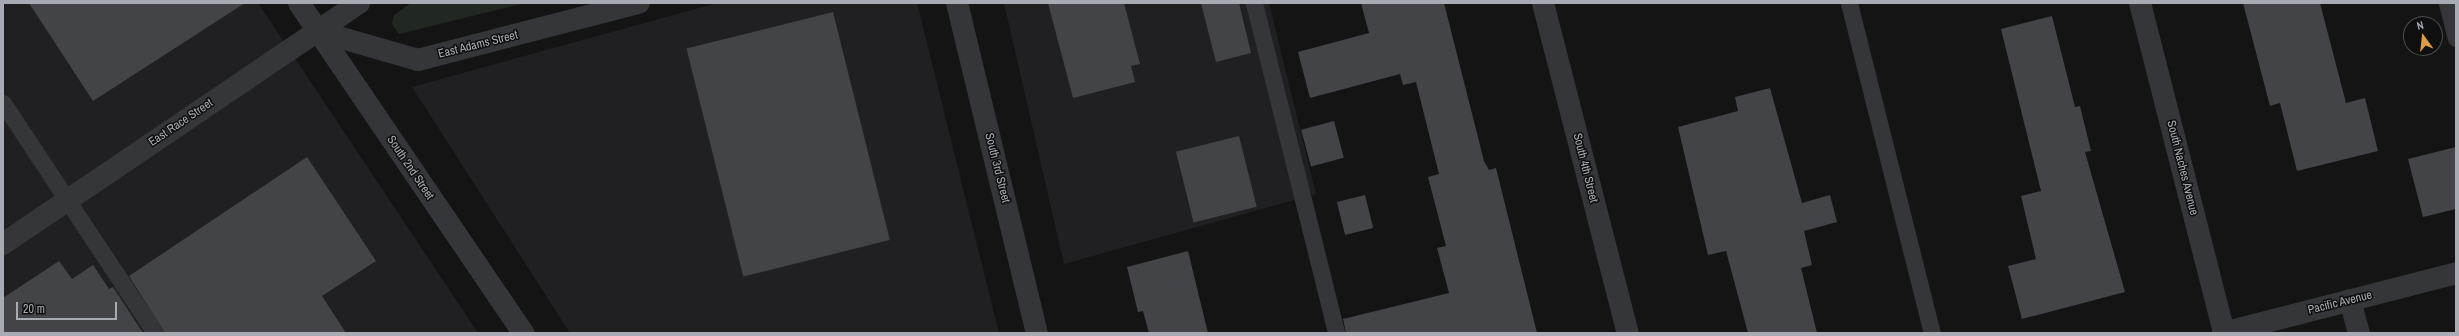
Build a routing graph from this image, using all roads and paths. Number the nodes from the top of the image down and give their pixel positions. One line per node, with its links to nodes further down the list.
1 (299, 3): 10 (street, South 2nd Street)
2 (359, 3): 10 (street, East Race Street)
3 (639, 3): 10 (street, East Adams Street)
4 (957, 3): 19 (street, South 3rd Street)
5 (1254, 3): 20 (lane)
6 (1543, 3): 21 (street, South 4th Street)
7 (1849, 3): 22 (lane)
8 (2140, 3): 23 (street, South Naches Avenue)
9 (2447, 3): 11 (lane)
10 (317, 31): 13 (street, East Race Street); 18 (street, South 2nd Street)
11 (2456, 38)
12 (3, 103): 13 (lane)
13 (67, 200): 14 (street, East Race Street); 17 (lane)
14 (3, 244)
15 (2456, 273): 16 (street, Pacific Avenue)
16 (2350, 300): 23 (street, Pacific Avenue); 24 (street)
17 (155, 333)
18 (523, 333)
19 (1037, 333)
20 (1336, 333)
21 (1628, 333)
22 (1932, 333)
23 (2224, 333)
24 (2359, 333)

